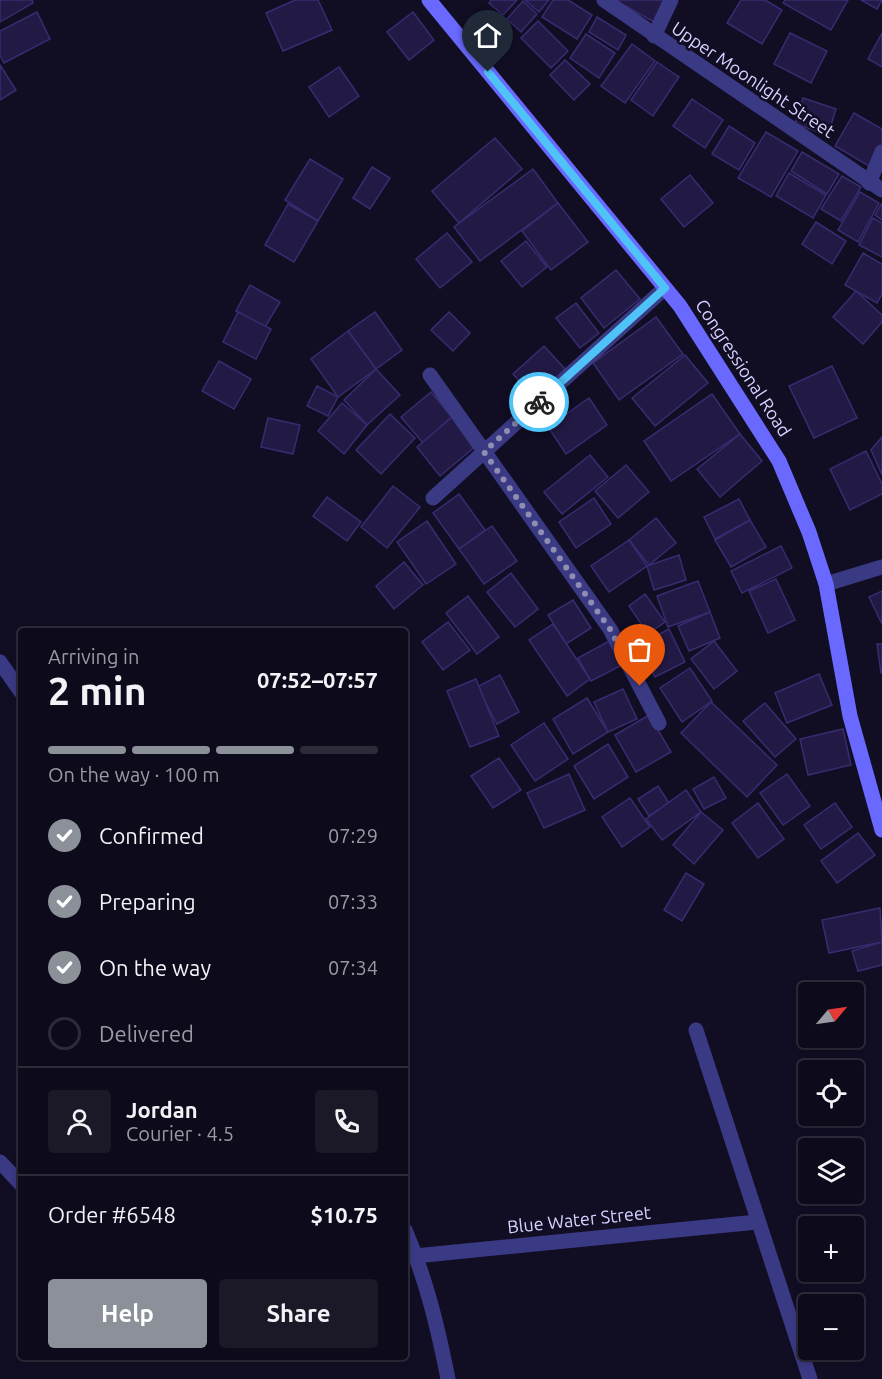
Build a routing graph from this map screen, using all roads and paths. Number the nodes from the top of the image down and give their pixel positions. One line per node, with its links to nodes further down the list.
1 (429, 0): 7 (main road, Congressional Road)
2 (604, 0): 4 (street, Upper Moonlight Street)
3 (671, 0): 4 (street)
4 (654, 36): 6 (street, Upper Moonlight Street)
5 (882, 152): 6 (street)
6 (875, 186)
7 (665, 288): 9 (street); 12 (main road, Congressional Road)
8 (430, 375): 9 (street)
9 (484, 452): 10 (street); 15 (street)
10 (433, 498)
11 (882, 567): 12 (street)
12 (826, 584): 16 (main road, Congressional Road)
13 (0, 662): 14 (street)
14 (18, 689)
15 (659, 723)
16 (882, 830)
17 (696, 1030): 20 (street)
18 (0, 1162): 19 (street)
19 (18, 1181)
20 (757, 1222): 21 (street, Blue Water Street); 23 (street)
21 (411, 1256): 22 (street)
22 (448, 1379)
23 (810, 1379)

